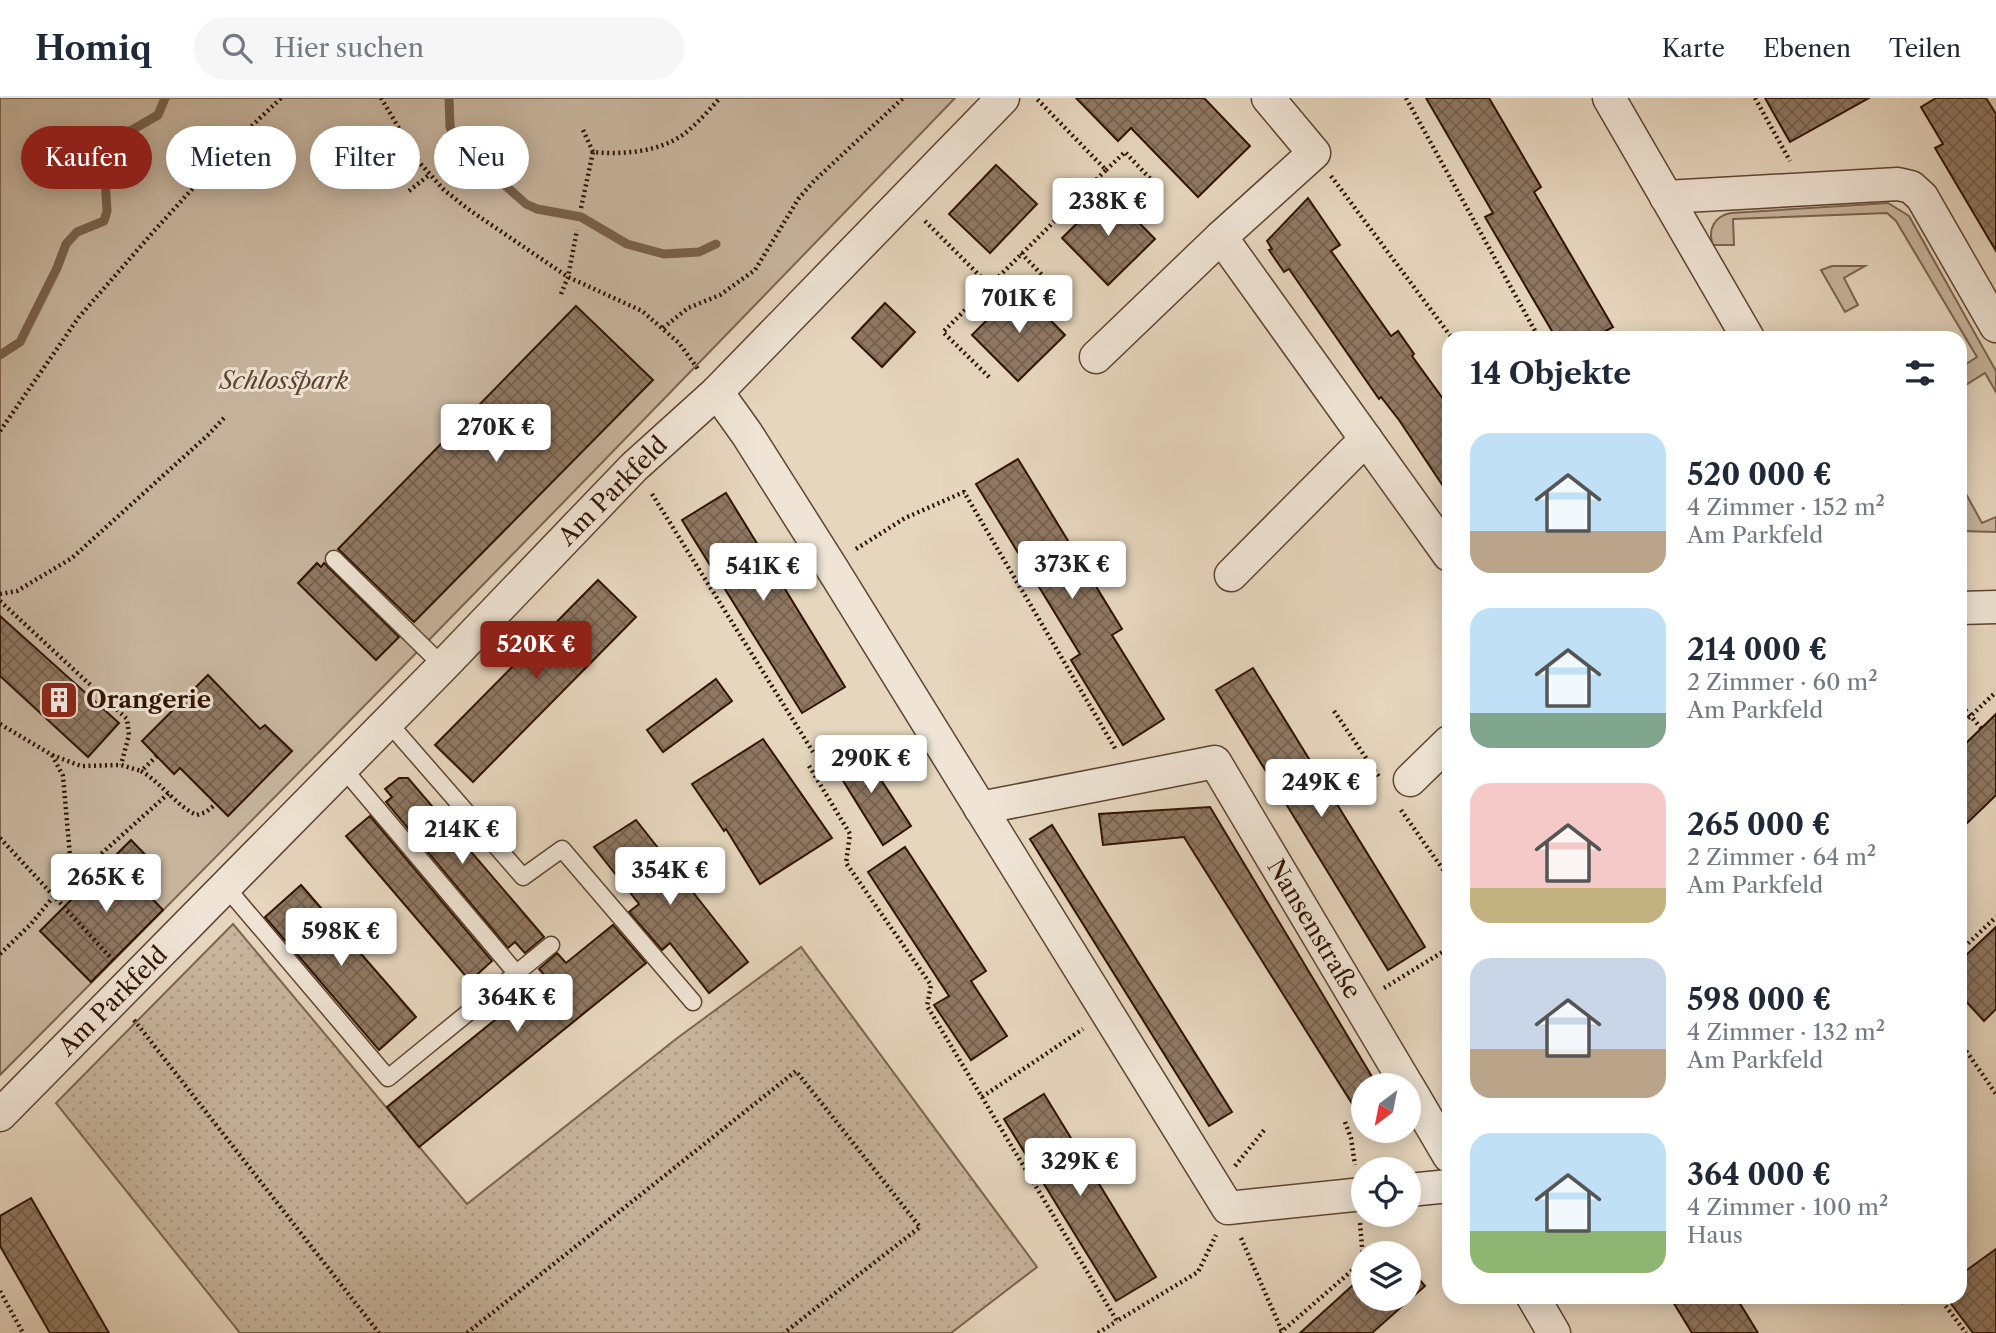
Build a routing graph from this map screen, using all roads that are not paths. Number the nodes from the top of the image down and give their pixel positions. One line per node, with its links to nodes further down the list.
1 (1003, 98): 9 (street, Am Parkfeld)
2 (1268, 98): 5 (street)
3 (1609, 98): 4 (street)
4 (1666, 197): 6 (street); 7 (street)
5 (1221, 237): 8 (street); 10 (street)
6 (1996, 326)
7 (1744, 331)
8 (1097, 357)
9 (716, 391): 16 (street, Am Parkfeld); 21 (street)
10 (1366, 439): 11 (street); 13 (street)
11 (1442, 545)
12 (334, 559): 16 (lane)
13 (1231, 575)
14 (1996, 607): 15 (street)
15 (1967, 608)
16 (443, 666): 17 (street, Am Parkfeld)
17 (387, 721): 19 (street, Am Parkfeld); 25 (lane)
18 (1442, 749): 20 (street)
19 (342, 767): 22 (street, Am Parkfeld); 24 (lane)
20 (1410, 780)
21 (980, 808): 26 (street, Nansenstraße); 32 (street)
22 (225, 886): 24 (lane); 28 (street, Am Parkfeld)
23 (551, 945): 24 (lane)
24 (517, 974)
25 (693, 1002)
26 (1400, 1073)
27 (1421, 1109): 29 (street, Nansenstraße)
28 (0, 1115)
29 (1442, 1144)
30 (1442, 1187): 31 (street)
31 (1421, 1189)
32 (1351, 1195)
33 (1537, 1304): 34 (street)
34 (1554, 1333)

